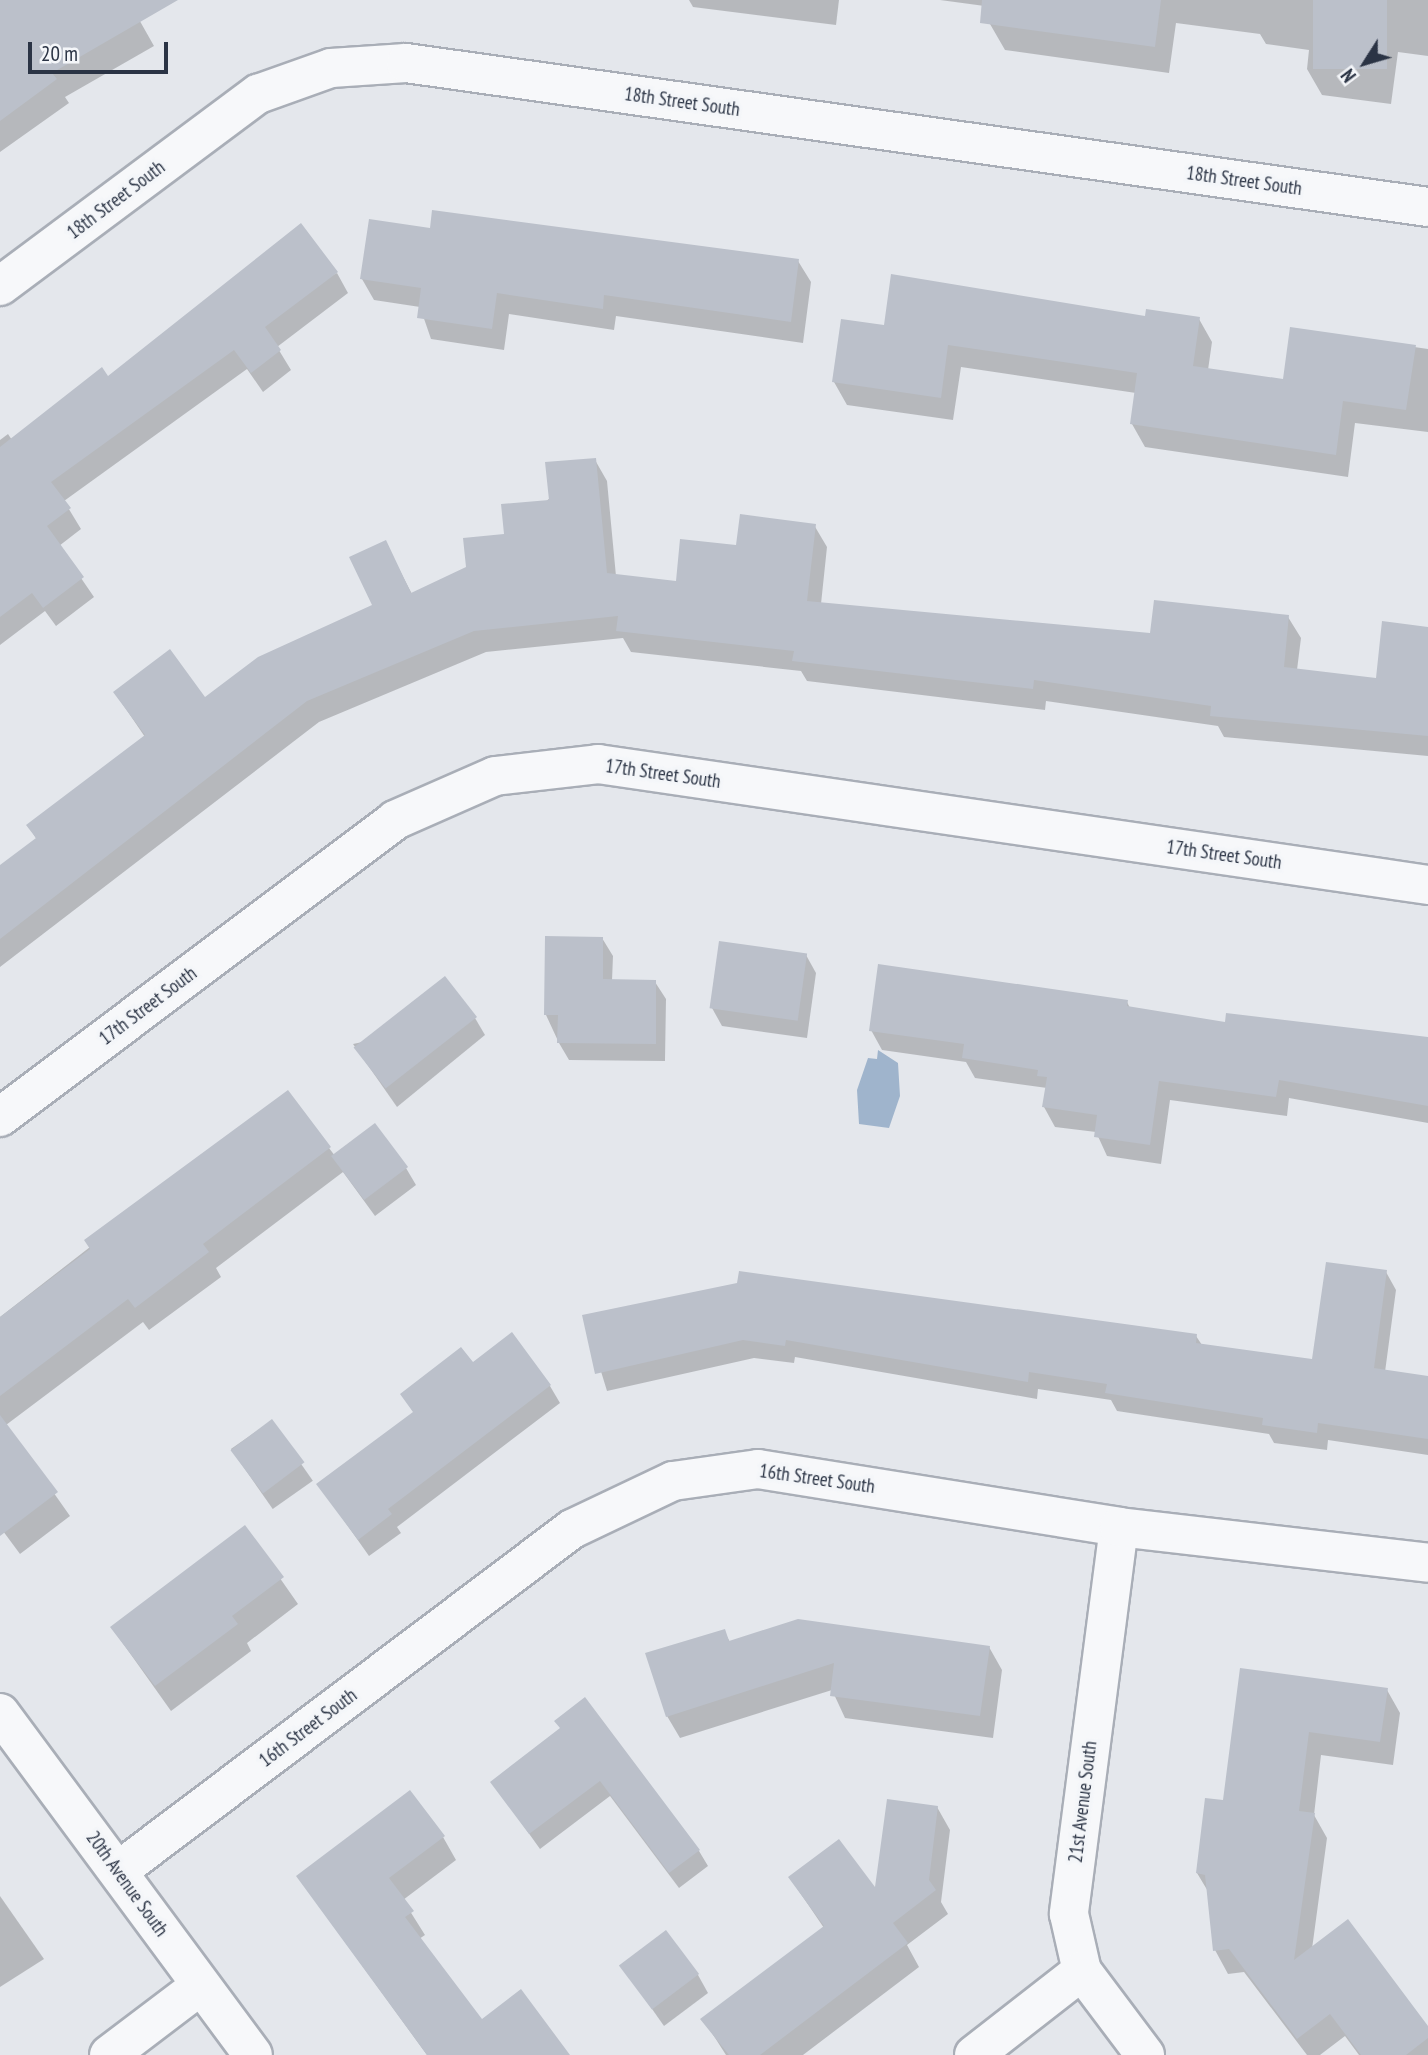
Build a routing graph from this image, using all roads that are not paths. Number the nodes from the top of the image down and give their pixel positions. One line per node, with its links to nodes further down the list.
1 (1428, 207): 2 (street, 18th Street South)
2 (0, 286)
3 (1428, 884): 4 (street, 17th Street South)
4 (0, 1117)
5 (1119, 1527): 6 (street, 16th Street South); 8 (street, 16th Street South); 9 (street, 21st Avenue South)
6 (1428, 1563)
7 (0, 1713): 8 (street, 20th Avenue South)
8 (118, 1871): 10 (street, 20th Avenue South)
9 (1082, 1971): 13 (street); 14 (street, 21st Avenue South)
10 (200, 1986): 11 (street); 12 (street, 20th Avenue South)
11 (109, 2055)
12 (253, 2055)
13 (974, 2055)
14 (1145, 2055)

